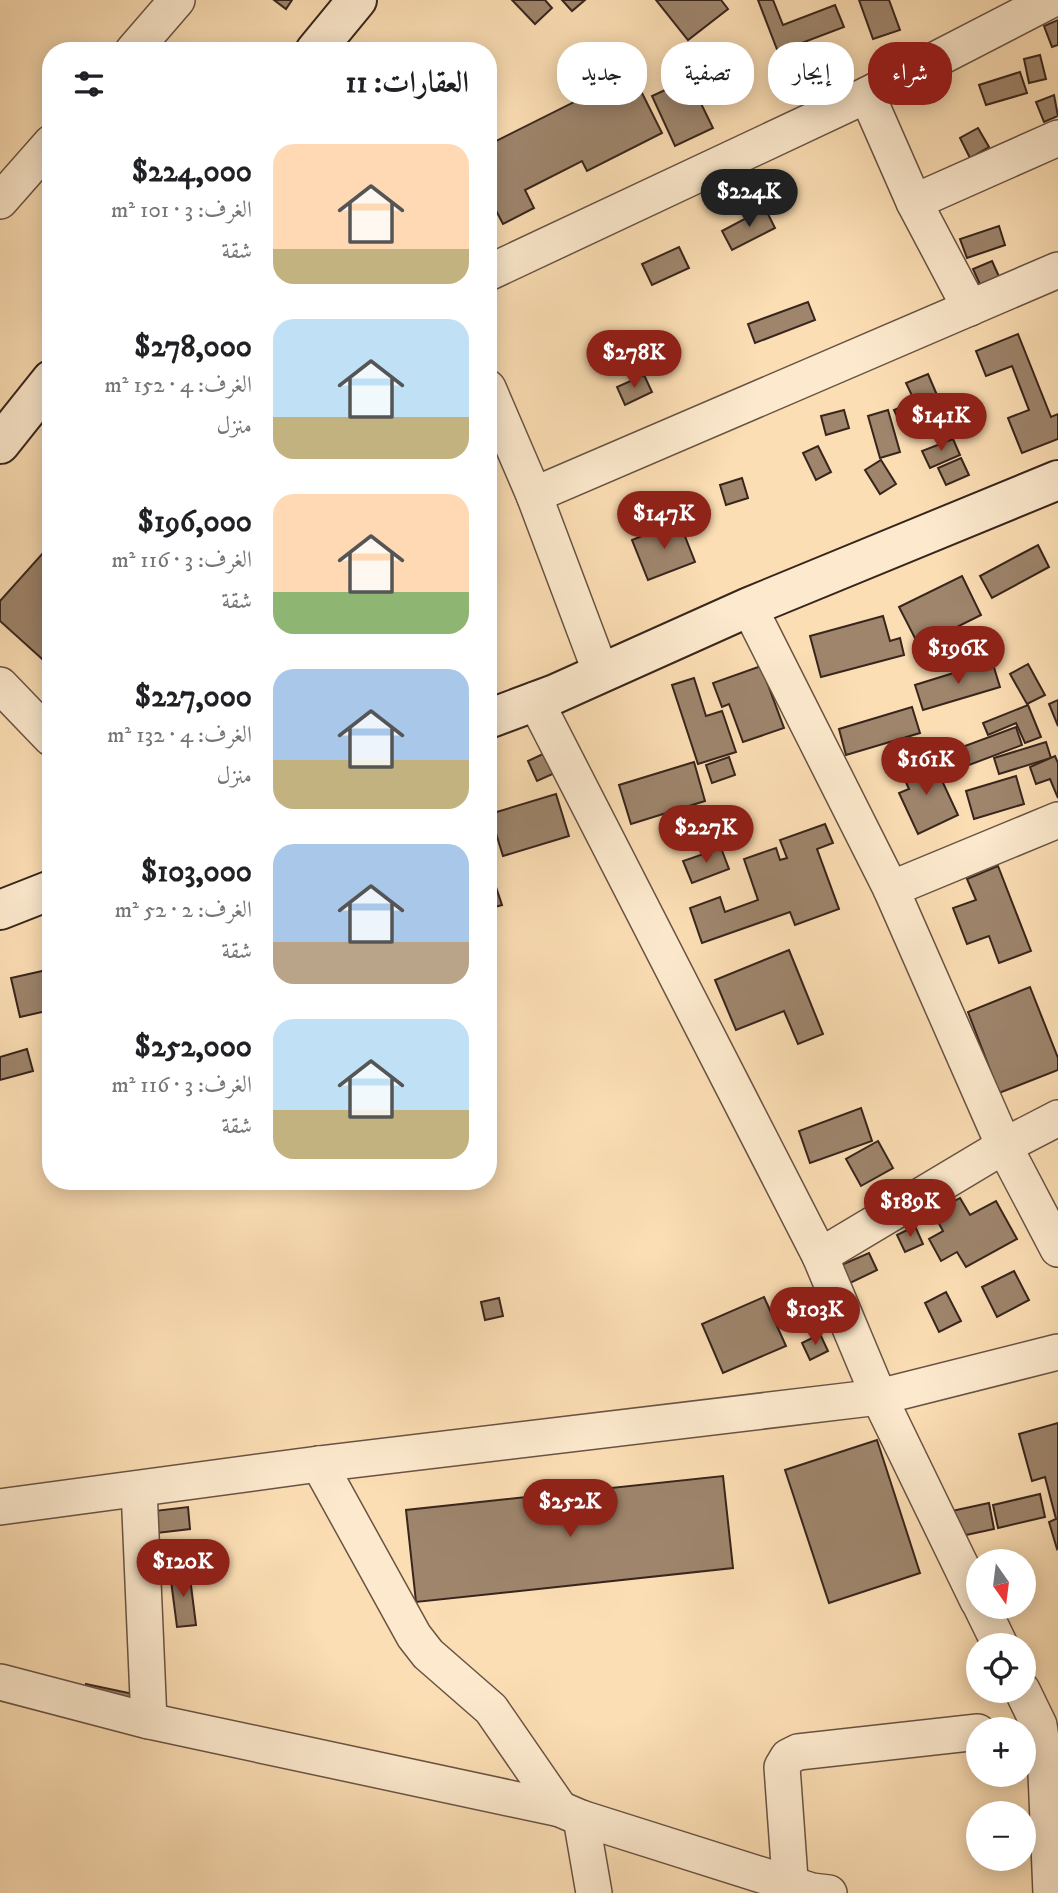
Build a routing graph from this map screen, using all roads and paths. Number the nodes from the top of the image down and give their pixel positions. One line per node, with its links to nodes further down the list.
1 (177, 0): 3 (street)
2 (1051, 0): 4 (street)
3 (140, 42)
4 (867, 95): 8 (street); 9 (street)
5 (1058, 138): 8 (street)
6 (42, 154): 7 (street)
7 (0, 201)
8 (914, 202): 11 (street)
9 (497, 270)
10 (1058, 270): 11 (street)
11 (970, 308): 16 (street)
12 (42, 391): 14 (main road)
13 (497, 409): 16 (street)
14 (0, 444)
15 (1058, 480): 17 (main road)
16 (534, 495): 18 (street)
17 (749, 607): 18 (main road); 24 (street)
18 (601, 673): 20 (main road)
19 (0, 685): 22 (street)
20 (535, 700): 21 (main road); 30 (street)
21 (497, 715)
22 (42, 729)
23 (1058, 820): 24 (street)
24 (891, 889): 28 (street)
25 (42, 892): 26 (main road)
26 (4, 902)
27 (1058, 1118): 28 (street)
28 (1004, 1146): 29 (street); 30 (street)
29 (1058, 1249)
30 (820, 1256): 32 (street)
31 (1058, 1352): 32 (street)
32 (879, 1397): 33 (street); 36 (street)
33 (319, 1464): 34 (street); 42 (street)
34 (139, 1489): 35 (street); 39 (street)
35 (0, 1507)
36 (966, 1576)
37 (0, 1682): 39 (street)
38 (1032, 1703): 40 (street)
39 (149, 1721): 42 (street)
40 (1048, 1723): 46 (street)
41 (966, 1733): 43 (street)
42 (571, 1813): 43 (street); 44 (street)
43 (790, 1887): 45 (street)
44 (594, 1893)
45 (829, 1893)
46 (1051, 1893)

